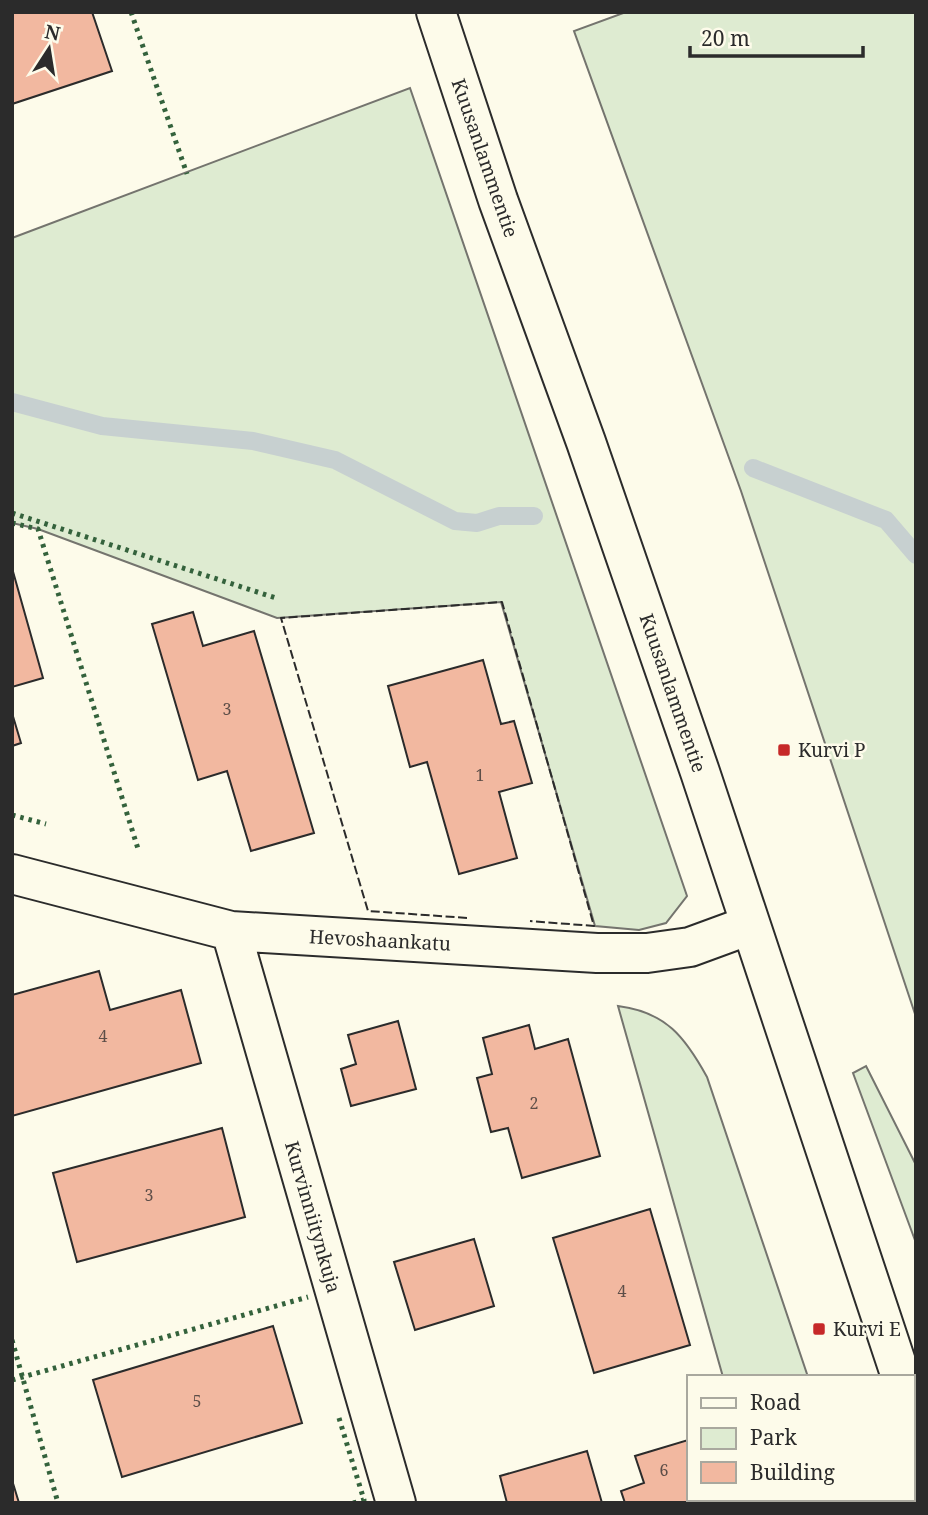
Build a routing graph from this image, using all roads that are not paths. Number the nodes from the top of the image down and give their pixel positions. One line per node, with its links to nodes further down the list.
1 (436, 12): 3 (street, Kuusanlammentie)
2 (12, 874): 4 (street, Hevoshaankatu)
3 (750, 925): 4 (street, Hevoshaankatu); 5 (street, Kuusanlammentie)
4 (231, 931): 6 (street, Kurvinniitynkuja)
5 (900, 1375)
6 (396, 1503)

